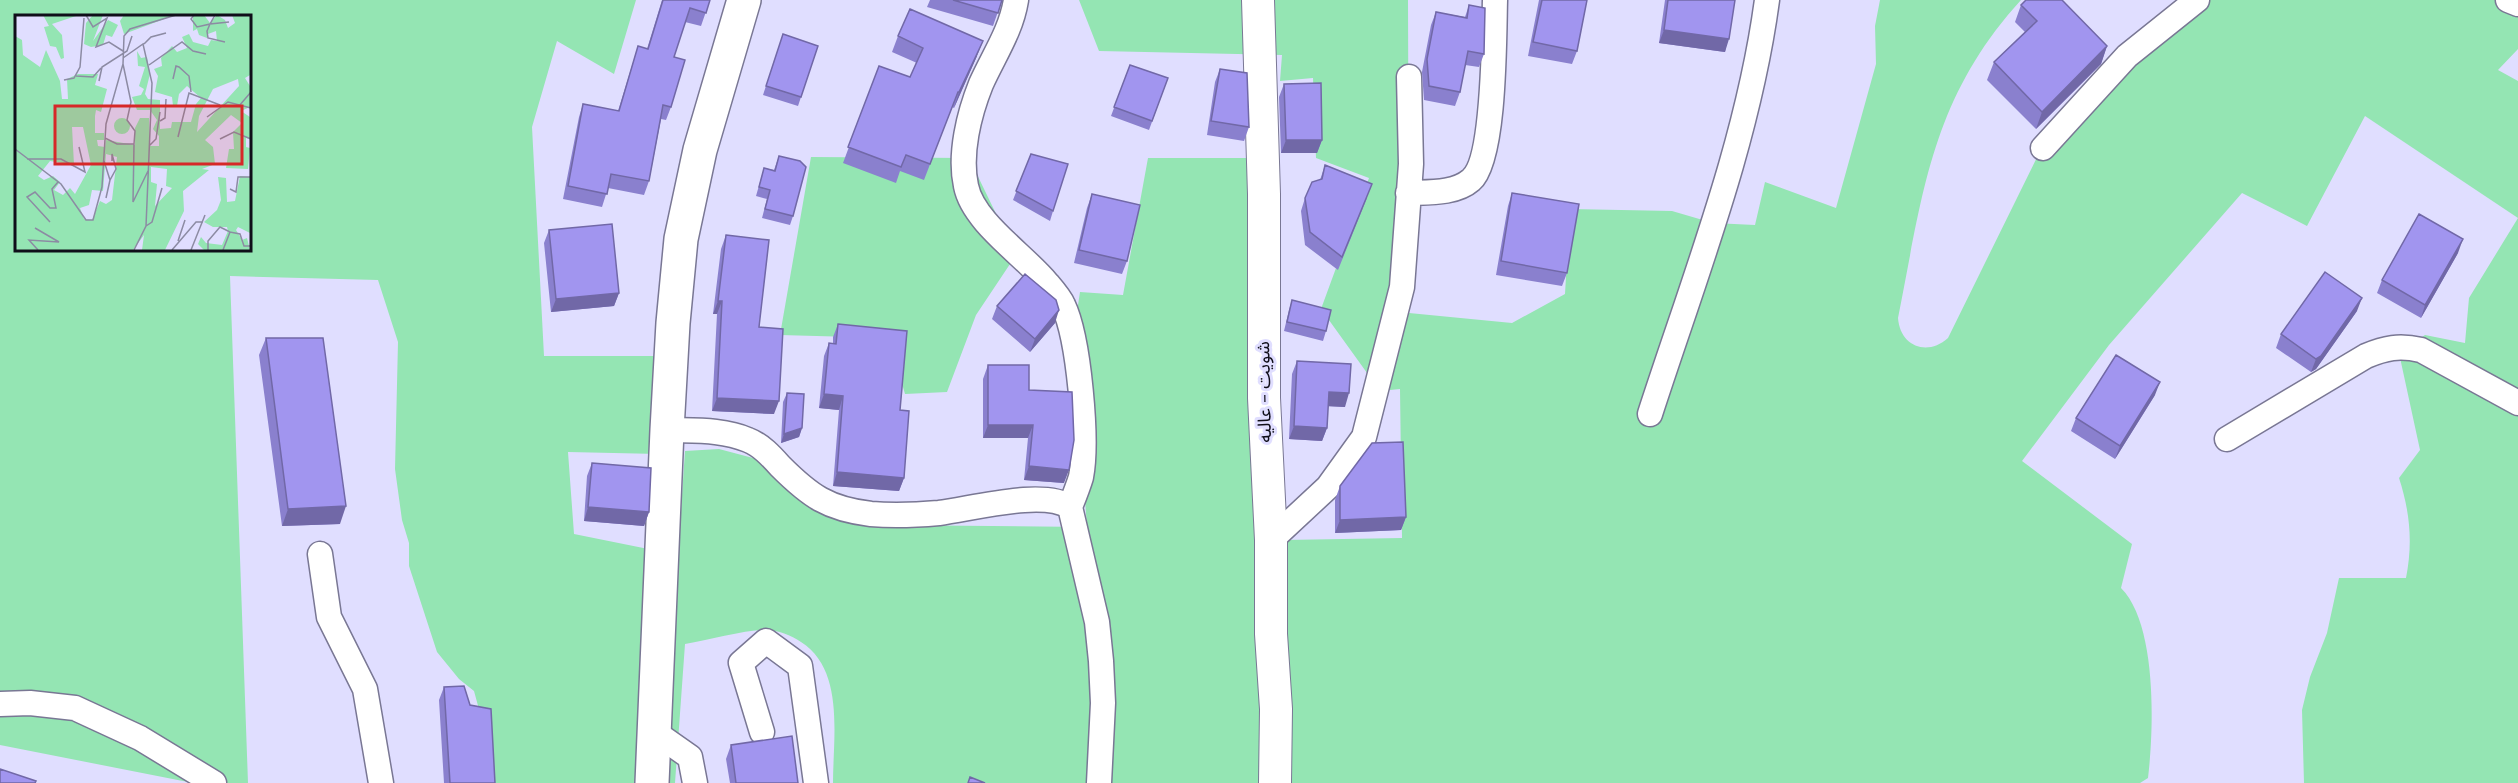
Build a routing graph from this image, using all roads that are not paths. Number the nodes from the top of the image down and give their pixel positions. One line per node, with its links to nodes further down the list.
1 (744, 0): 14 (main road)
2 (1016, 0): 16 (street)
3 (1258, 0): 17 (street, شويت - عاليه)
4 (1496, 0): 11 (street)
5 (1767, 0): 13 (street)
6 (2197, 0): 10 (street)
7 (2508, 0): 8 (street)
8 (2518, 4)
9 (1409, 77): 11 (street)
10 (2043, 148)
11 (1408, 194): 17 (street)
12 (2518, 403): 15 (street)
13 (1650, 414)
14 (667, 430): 16 (street); 20 (main road)
15 (2227, 439)
16 (1070, 507): 27 (street)
17 (1271, 540): 28 (street, شويت - عاليه)
18 (321, 554): 23 (street)
19 (0, 704): 22 (street)
20 (653, 731): 24 (main road); 25 (street)
21 (762, 732): 26 (street)
22 (214, 783)
23 (381, 783)
24 (652, 783)
25 (695, 783)
26 (816, 783)
27 (1099, 783)
28 (1275, 783)

